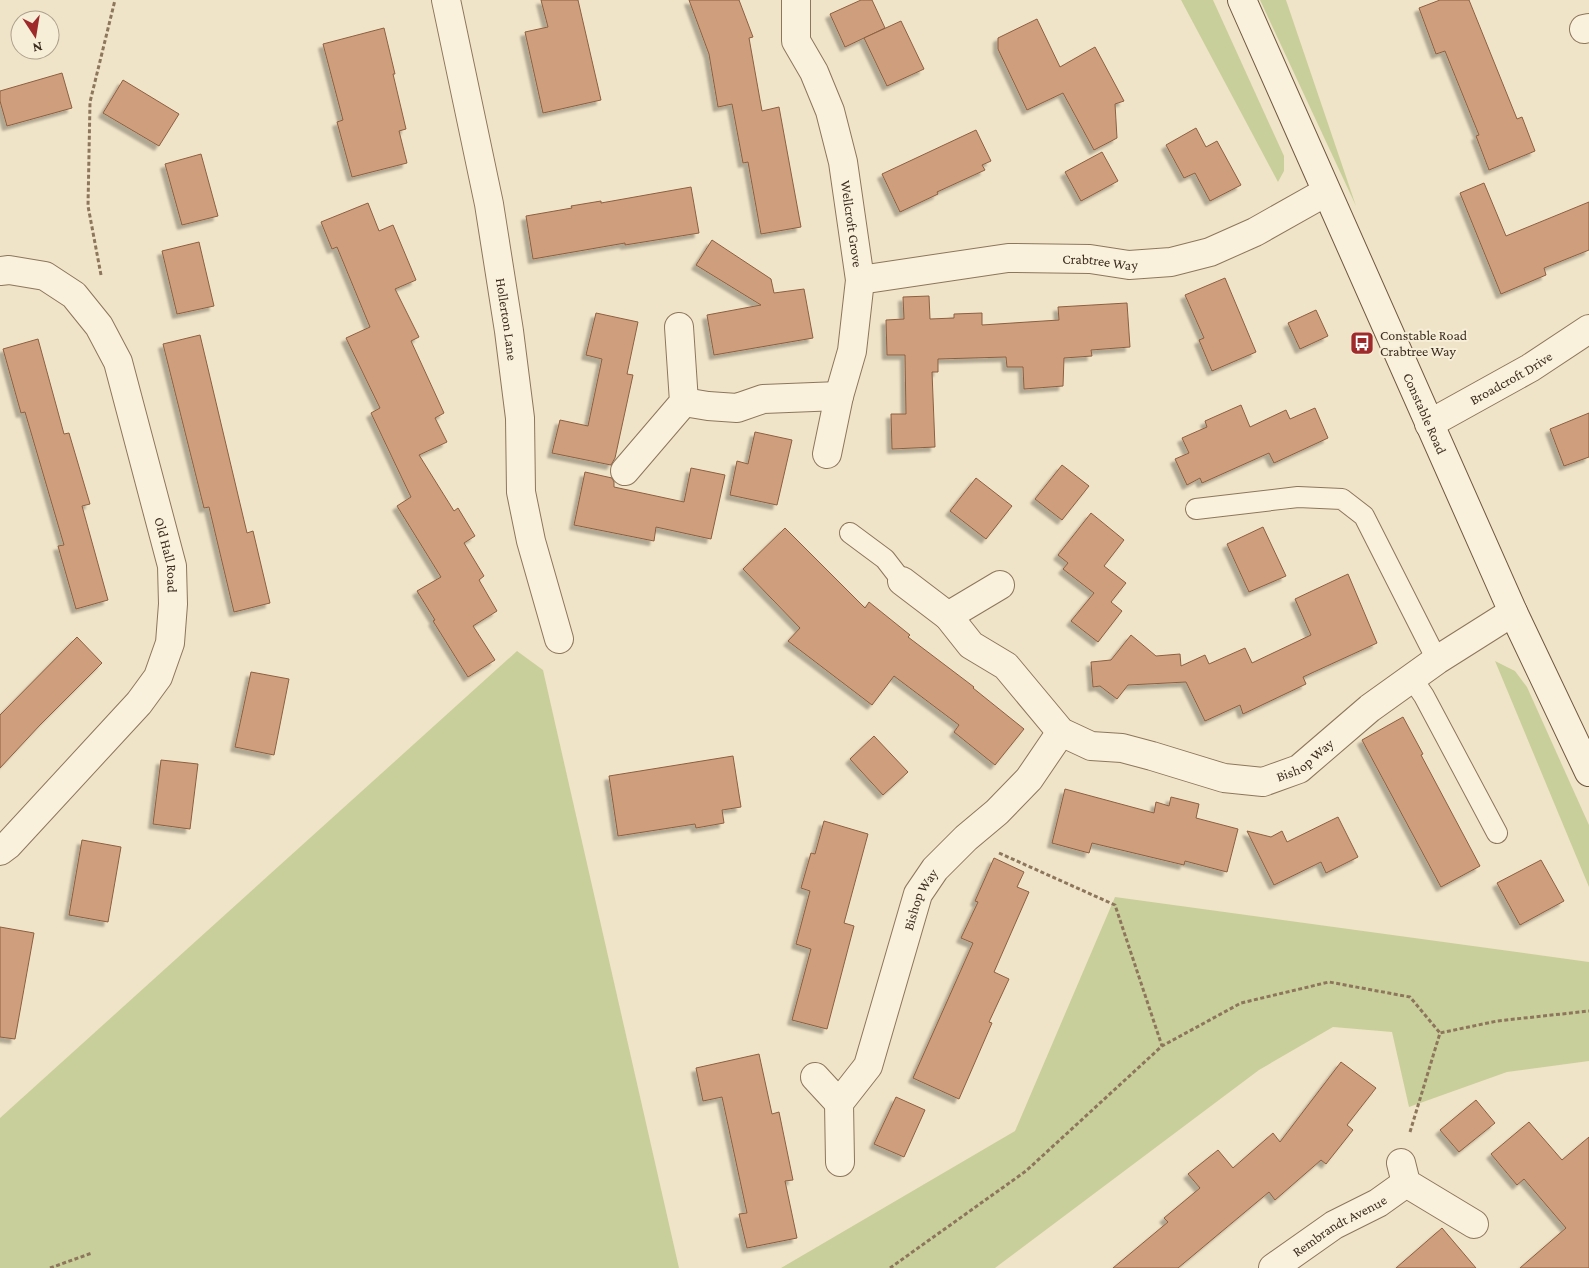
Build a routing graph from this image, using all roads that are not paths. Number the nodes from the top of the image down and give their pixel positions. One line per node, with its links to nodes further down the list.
1 (446, 0): 20 (street, Hollerton Lane)
2 (796, 0): 6 (street, Wellcroft Grove)
3 (1242, 0): 4 (street, Constable Road)
4 (1326, 192): 6 (street, Crabtree Way); 11 (street, Constable Road)
5 (0, 271): 26 (street, Old Hall Road)
6 (860, 280): 9 (street, Wellcroft Grove)
7 (679, 327): 10 (street)
8 (1589, 329): 11 (street, Broadcroft Drive)
9 (839, 396): 10 (street); 12 (street, Wellcroft Grove)
10 (684, 402): 13 (street)
11 (1429, 424): 18 (street, Constable Road)
12 (827, 454)
13 (624, 472)
14 (1196, 510): 21 (lane)
15 (850, 533): 16 (lane)
16 (902, 581): 19 (street, Bishop Way)
17 (1000, 585): 19 (street)
18 (1512, 612): 21 (street, Bishop Way); 24 (street, Constable Road)
19 (948, 616): 23 (street, Bishop Way)
20 (559, 639)
21 (1437, 660): 22 (street, Bishop Way)
22 (1411, 677): 23 (street, Bishop Way); 25 (lane)
23 (1062, 732): 28 (street, Bishop Way)
24 (1589, 772)
25 (1497, 833)
26 (0, 851)
27 (815, 1078): 28 (street)
28 (839, 1103): 29 (street)
29 (840, 1162)
30 (1474, 1224): 31 (street, Rembrandt Avenue)
31 (1273, 1268)

